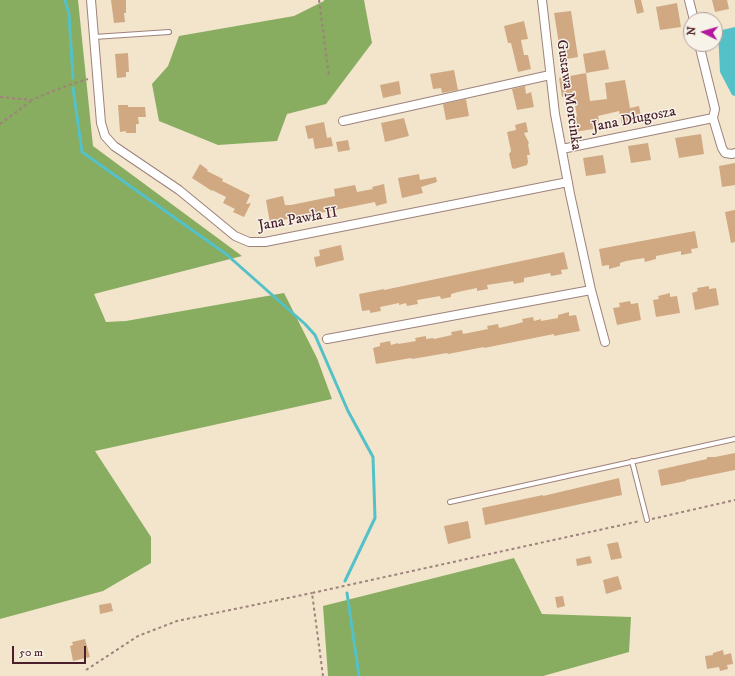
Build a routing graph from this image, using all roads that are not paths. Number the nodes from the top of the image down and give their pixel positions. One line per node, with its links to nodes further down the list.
1 (91, 0): 6 (street, Jana Pawła II)
2 (542, 0): 8 (street, Gustawa Morcinka)
3 (689, 0): 4 (street)
4 (692, 12)
5 (169, 32): 6 (lane)
6 (94, 37): 13 (street, Jana Pawła II)
7 (701, 52): 9 (street)
8 (550, 75): 10 (street); 11 (street, Gustawa Morcinka)
9 (713, 118): 11 (street, Jana Długosza); 12 (street)
10 (343, 121)
11 (562, 149): 13 (street, Gustawa Morcinka)
12 (735, 153)
13 (568, 182): 14 (street, Gustawa Morcinka)
14 (591, 290): 15 (street); 16 (street, Gustawa Morcinka)
15 (327, 339)
16 (605, 342)
17 (735, 439): 18 (lane)
18 (632, 461): 19 (lane); 20 (lane)
19 (450, 502)
20 (647, 520)

